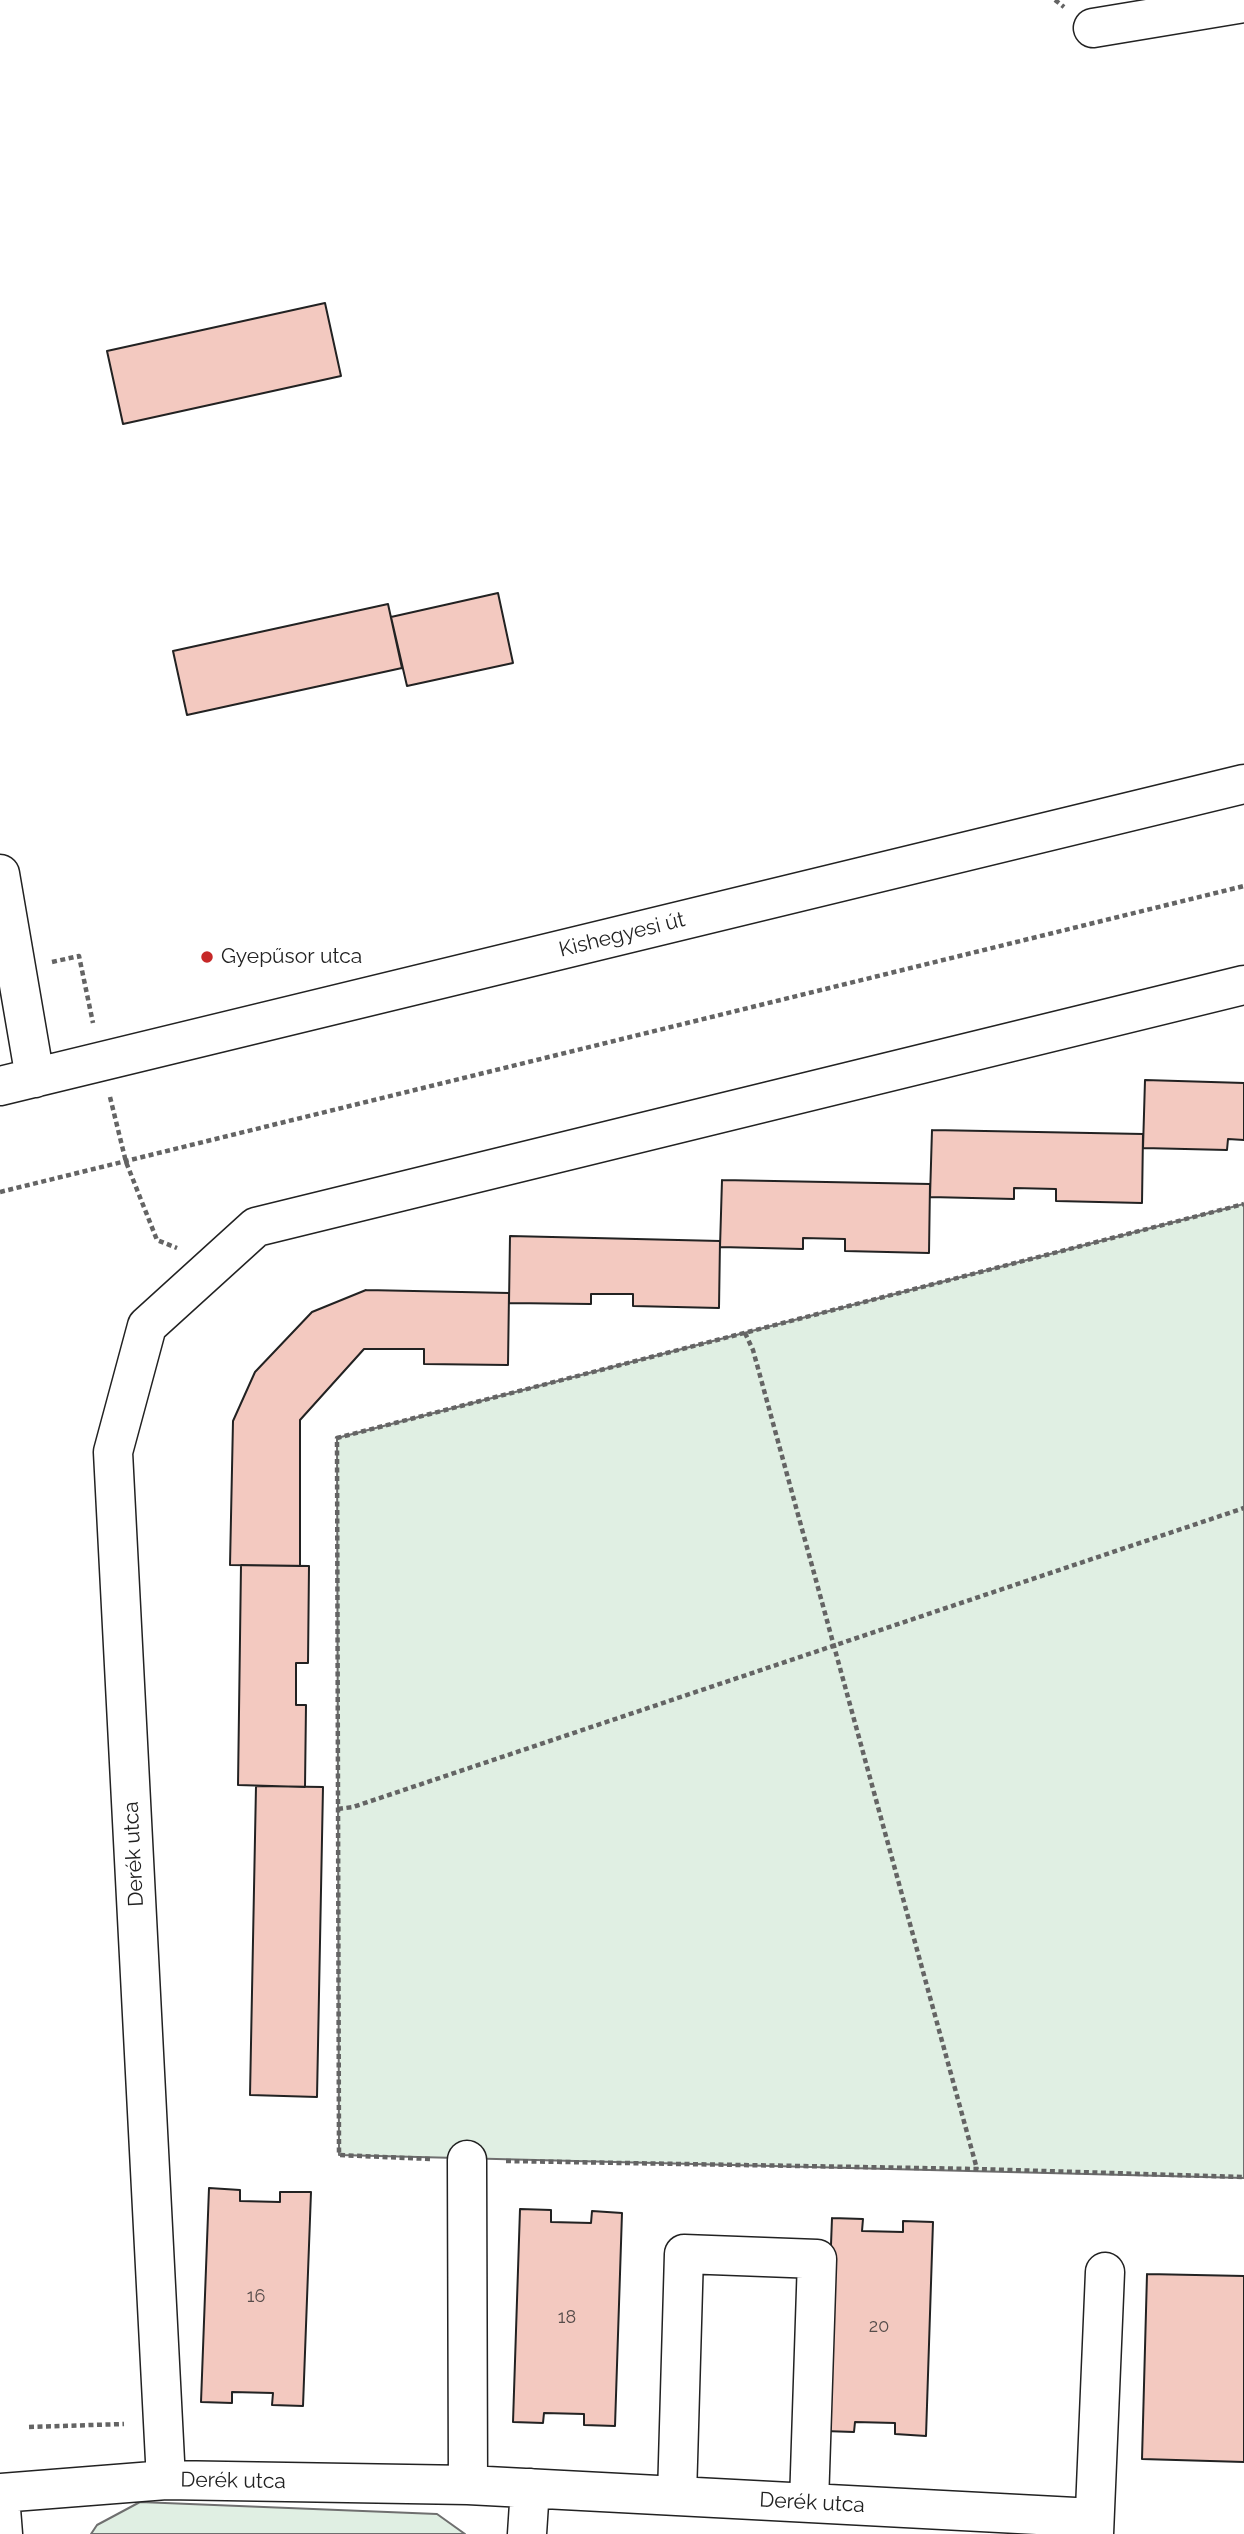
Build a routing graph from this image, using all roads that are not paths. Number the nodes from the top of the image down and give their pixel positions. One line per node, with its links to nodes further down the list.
1 (1244, 3): 2 (street)
2 (1093, 28)
3 (1244, 784): 6 (street, Kishegyesi út)
4 (0, 874): 6 (street)
5 (1244, 985): 9 (street, Derék utca)
6 (18, 1082)
7 (467, 2160): 10 (street)
8 (1105, 2272): 15 (street, Derék utca)
9 (166, 2480): 10 (street, Derék utca); 12 (street, Derék utca)
10 (468, 2485): 11 (street, Derék utca)
11 (530, 2488): 13 (street, Derék utca); 17 (street)
12 (0, 2495): 16 (street, Derék utca)
13 (677, 2496): 14 (street, Derék utca); 14 (street)
14 (809, 2503): 15 (street, Derék utca)
15 (1094, 2526)
16 (3, 2534)
17 (527, 2534)

